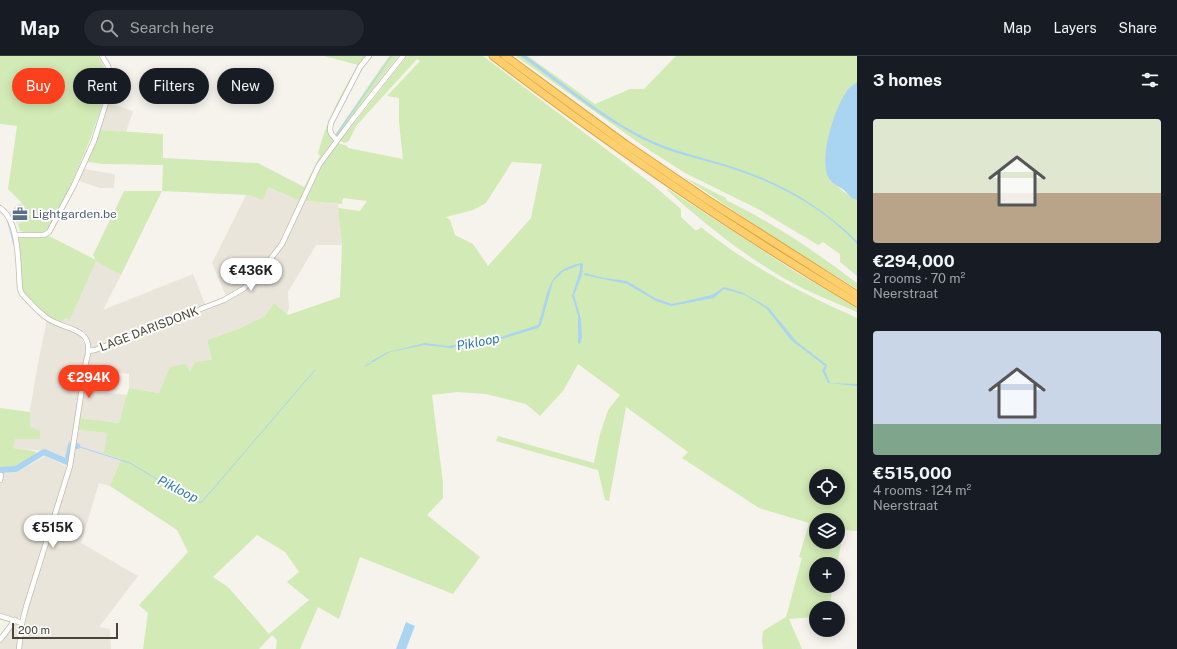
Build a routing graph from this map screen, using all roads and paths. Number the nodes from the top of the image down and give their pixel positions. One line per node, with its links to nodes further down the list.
1 (102, 56): 8 (street)
2 (369, 56): 6 (street)
3 (403, 56): 6 (street, LAGE DARISDONK)
4 (493, 56): 10 (highway)
5 (505, 56): 9 (highway)
6 (337, 140): 11 (street, LAGE DARISDONK)
7 (0, 208): 8 (street)
8 (15, 235): 11 (street)
9 (857, 295)
10 (857, 303)
11 (90, 350): 14 (street)
12 (0, 616): 13 (street)
13 (15, 620): 14 (street); 15 (street)
14 (22, 623): 16 (street)
15 (0, 640)
16 (19, 649)

